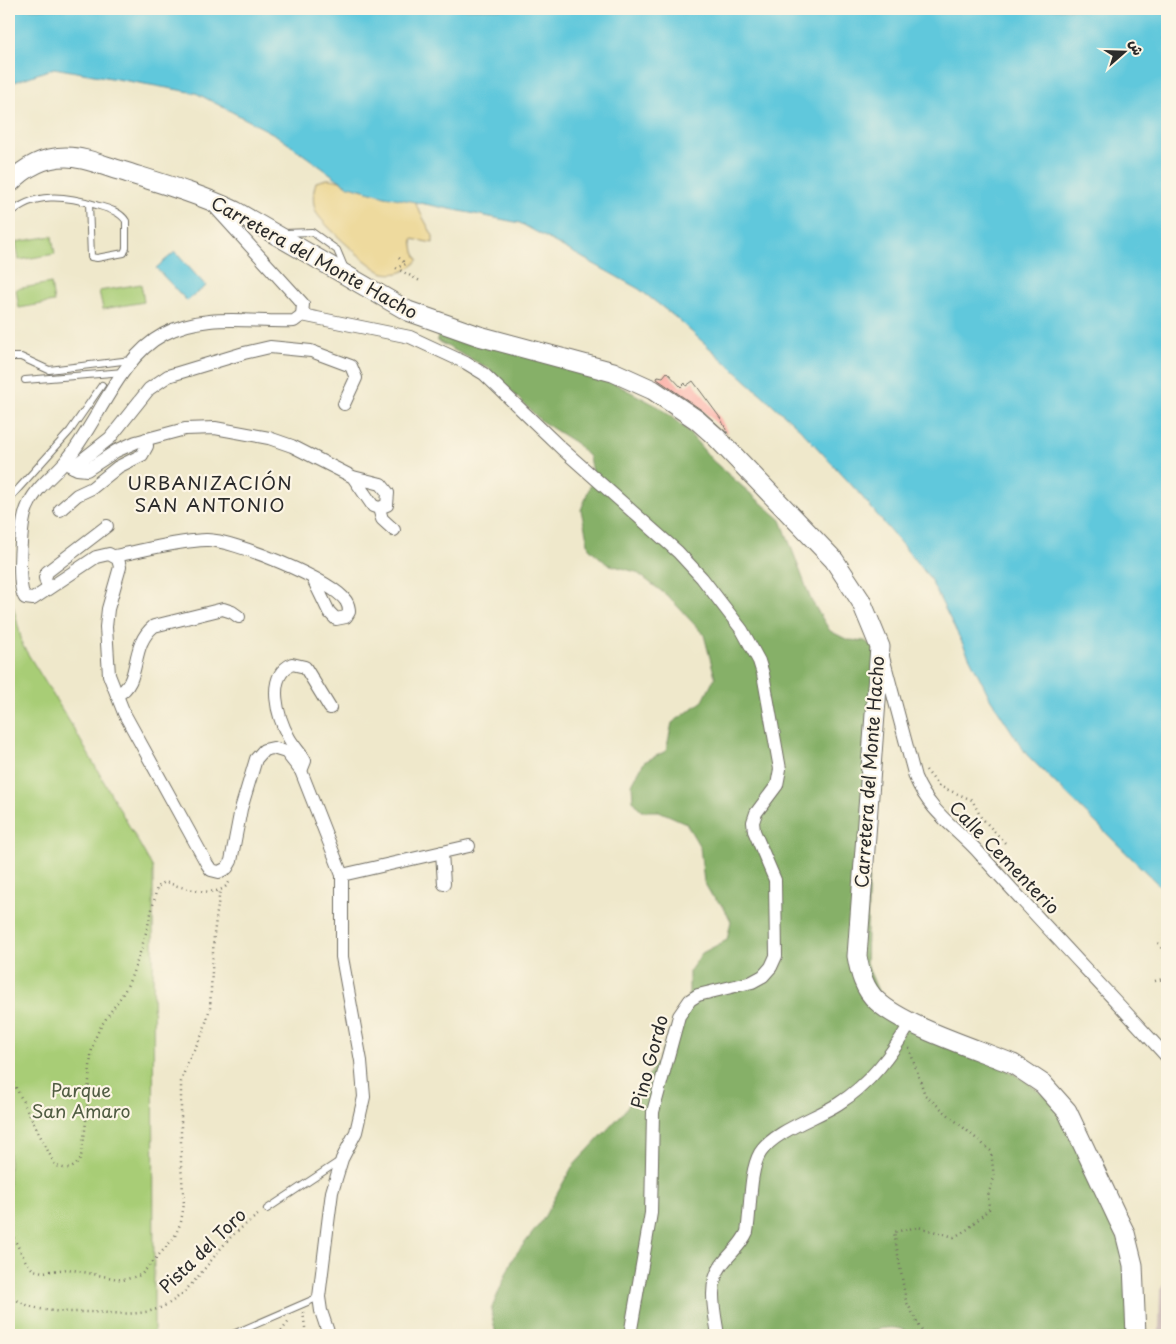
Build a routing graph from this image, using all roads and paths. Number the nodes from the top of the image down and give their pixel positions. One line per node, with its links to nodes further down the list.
1 (9, 184): 2 (main road, Carretera del Monte Hacho)
2 (207, 198): 7 (street); 28 (main road, Carretera del Monte Hacho)
3 (89, 203): 3 (lane); 4 (lane)
4 (9, 215)
5 (399, 258): 6 (path)
6 (420, 281)
7 (302, 315): 9 (street); 59 (street, Pino Gordo)
8 (9, 357): 9 (lane)
9 (134, 359): 10 (street)
10 (125, 372): 11 (lane); 15 (street)
11 (25, 380)
12 (102, 385): 14 (lane)
13 (344, 404): 17 (street)
14 (70, 431): 15 (lane); 19 (lane)
15 (82, 439): 17 (street)
16 (146, 439): 17 (street); 18 (street); 21 (street)
17 (69, 465): 26 (street)
18 (353, 477): 20 (street); 20 (street)
19 (9, 499)
20 (379, 508): 23 (street)
21 (60, 510)
22 (107, 526): 26 (street)
23 (394, 530)
24 (115, 556): 25 (street); 26 (street); 29 (street)
25 (314, 578)
26 (48, 588)
27 (239, 617): 29 (street)
28 (880, 647): 46 (main road, Carretera del Monte Hacho); 47 (street, Calle Cementerio)
29 (117, 695): 32 (street)
30 (330, 708): 32 (street)
31 (922, 764): 33 (path)
32 (301, 771): 37 (street)
33 (1005, 843)
34 (469, 846): 35 (street)
35 (442, 852): 37 (street); 38 (street)
36 (232, 875): 39 (path)
37 (342, 875): 49 (street)
38 (444, 884)
39 (220, 890): 48 (path); 51 (path)
40 (1158, 943): 41 (path)
41 (1167, 956)
42 (1167, 978): 43 (path)
43 (1155, 981)
44 (9, 1012): 45 (path)
45 (9, 1020)
46 (908, 1028): 60 (street); 61 (path); 62 (main road, Carretera del Monte Hacho)
47 (1167, 1057)
48 (9, 1074)
49 (342, 1159): 50 (lane); 53 (street)
50 (267, 1209): 52 (path, Pista del Toro)
51 (9, 1229)
52 (9, 1295)
53 (319, 1297): 54 (lane); 58 (street)
54 (301, 1304): 55 (lane); 56 (path); 57 (path)
55 (231, 1335)
56 (278, 1335)
57 (306, 1335)
58 (329, 1335)
59 (630, 1335)
60 (718, 1335)
61 (924, 1335)
62 (1136, 1335)

